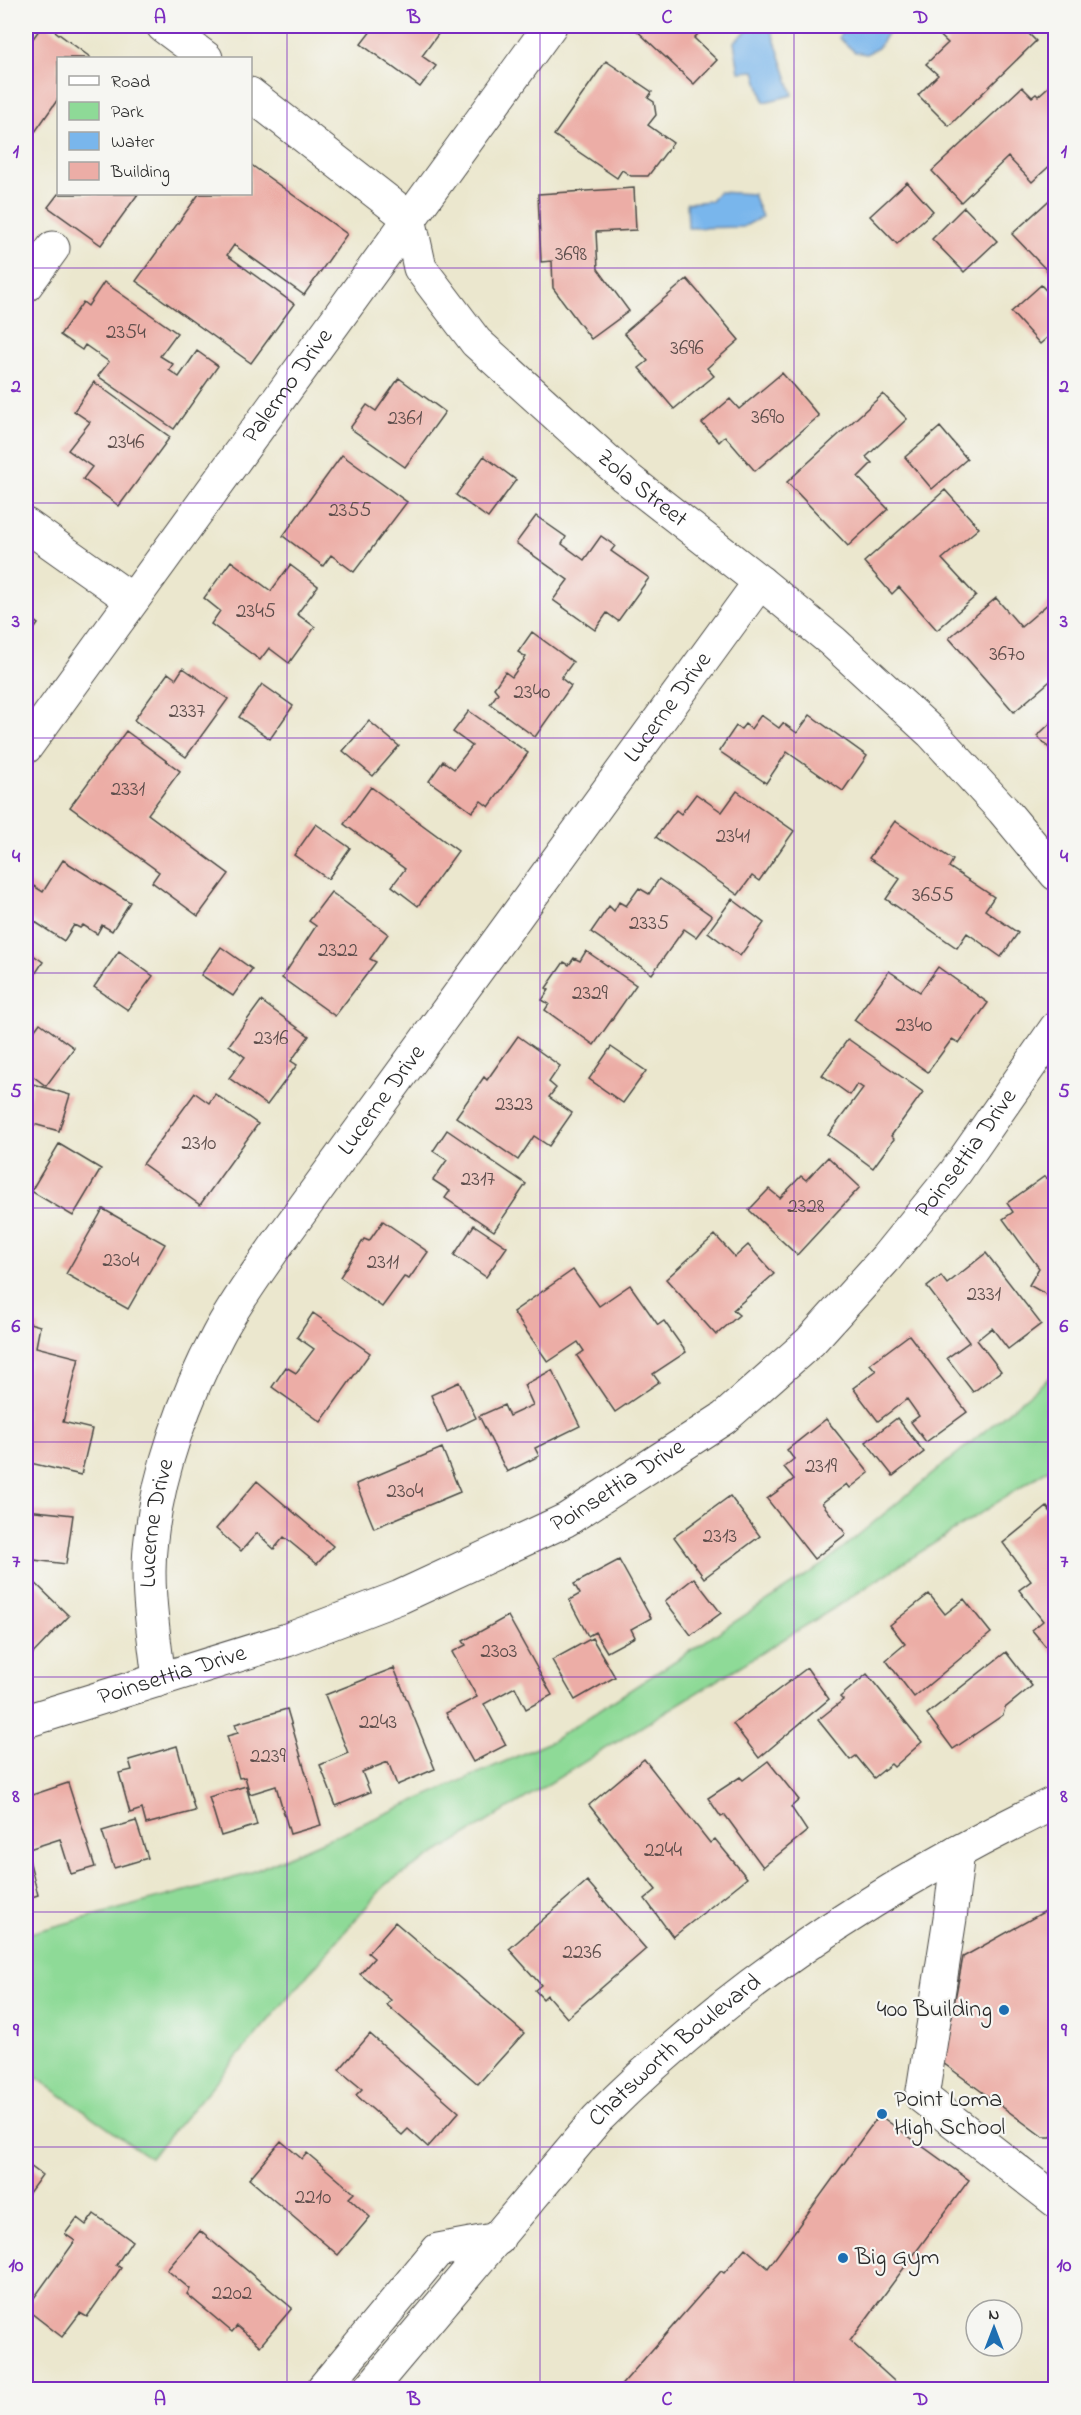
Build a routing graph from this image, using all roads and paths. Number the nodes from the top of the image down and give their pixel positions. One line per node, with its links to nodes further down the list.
1 (163, 26): 3 (street)
2 (550, 26): 5 (street, Palermo Drive)
3 (205, 57)
4 (252, 96): 5 (street)
5 (410, 219): 9 (street, Zola Street); 10 (street, Palermo Drive)
6 (53, 248): 7 (street)
7 (26, 285)
8 (26, 525): 10 (street)
9 (760, 582): 12 (street, Zola Street); 14 (street, Lucerne Drive)
10 (132, 600): 11 (street, Palermo Drive)
11 (26, 747)
12 (1056, 874)
13 (1056, 1028): 14 (street, Poinsettia Drive)
14 (159, 1680): 15 (street, Poinsettia Drive)
15 (26, 1721)
16 (1056, 1802): 17 (street, Chatsworth Boulevard)
17 (958, 1852): 18 (street); 19 (street, Chatsworth Boulevard)
18 (1056, 2201)
19 (498, 2238): 20 (street); 21 (street, Chatsworth Boulevard)
20 (322, 2390)
21 (369, 2390)

